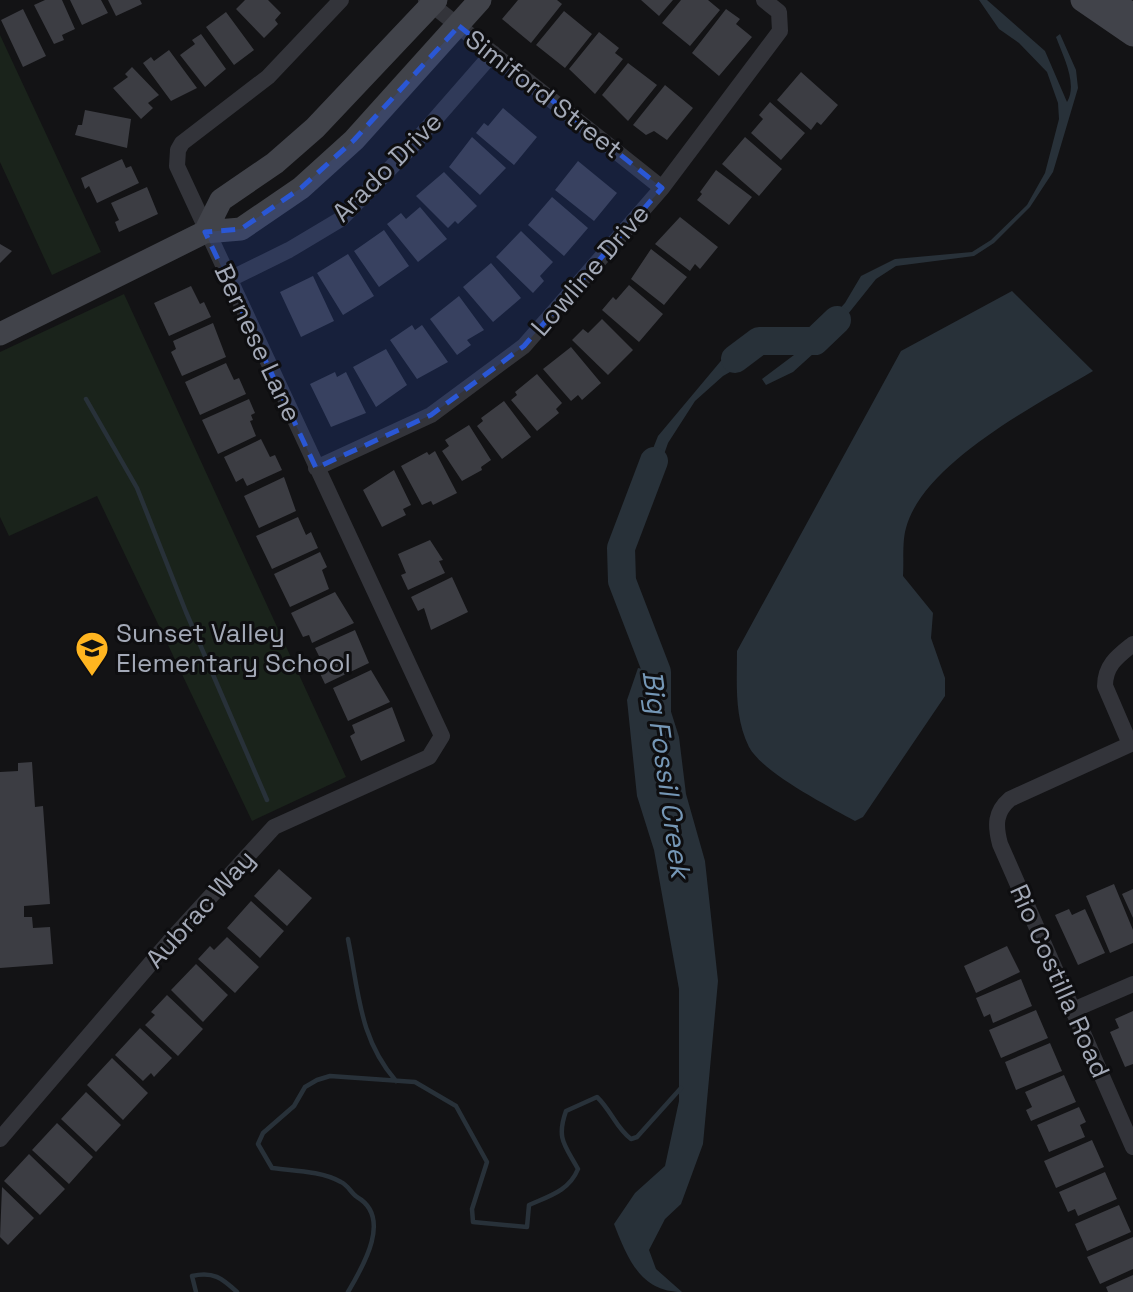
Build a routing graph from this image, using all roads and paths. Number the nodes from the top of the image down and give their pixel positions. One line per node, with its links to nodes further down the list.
1 (341, 0): 12 (street, Bernese Lane)
2 (480, 0): 8 (street)
3 (764, 0): 11 (street, Lowline Drive)
4 (1082, 0): 9 (street)
5 (1111, 0): 7 (street)
6 (431, 2): 8 (street, Simiford Street); 12 (street)
7 (1133, 15)
8 (459, 26): 10 (street, Simiford Street); 12 (street)
9 (1133, 35)
10 (493, 53): 11 (street, Simiford Street); 13 (street, Arado Drive)
11 (662, 188): 15 (street, Lowline Drive)
12 (205, 232): 13 (street, Bernese Lane); 14 (street)
13 (228, 280): 15 (street, Bernese Lane)
14 (0, 334)
15 (316, 468): 17 (street, Bernese Lane)
16 (1133, 644): 18 (street)
17 (442, 736): 21 (street, Aubrac Way)
18 (1131, 744): 20 (street, Rio Costilla Road)
19 (1133, 984): 20 (street)
20 (1073, 1010): 22 (street, Rio Costilla Road)
21 (0, 1139)
22 (1133, 1147)

